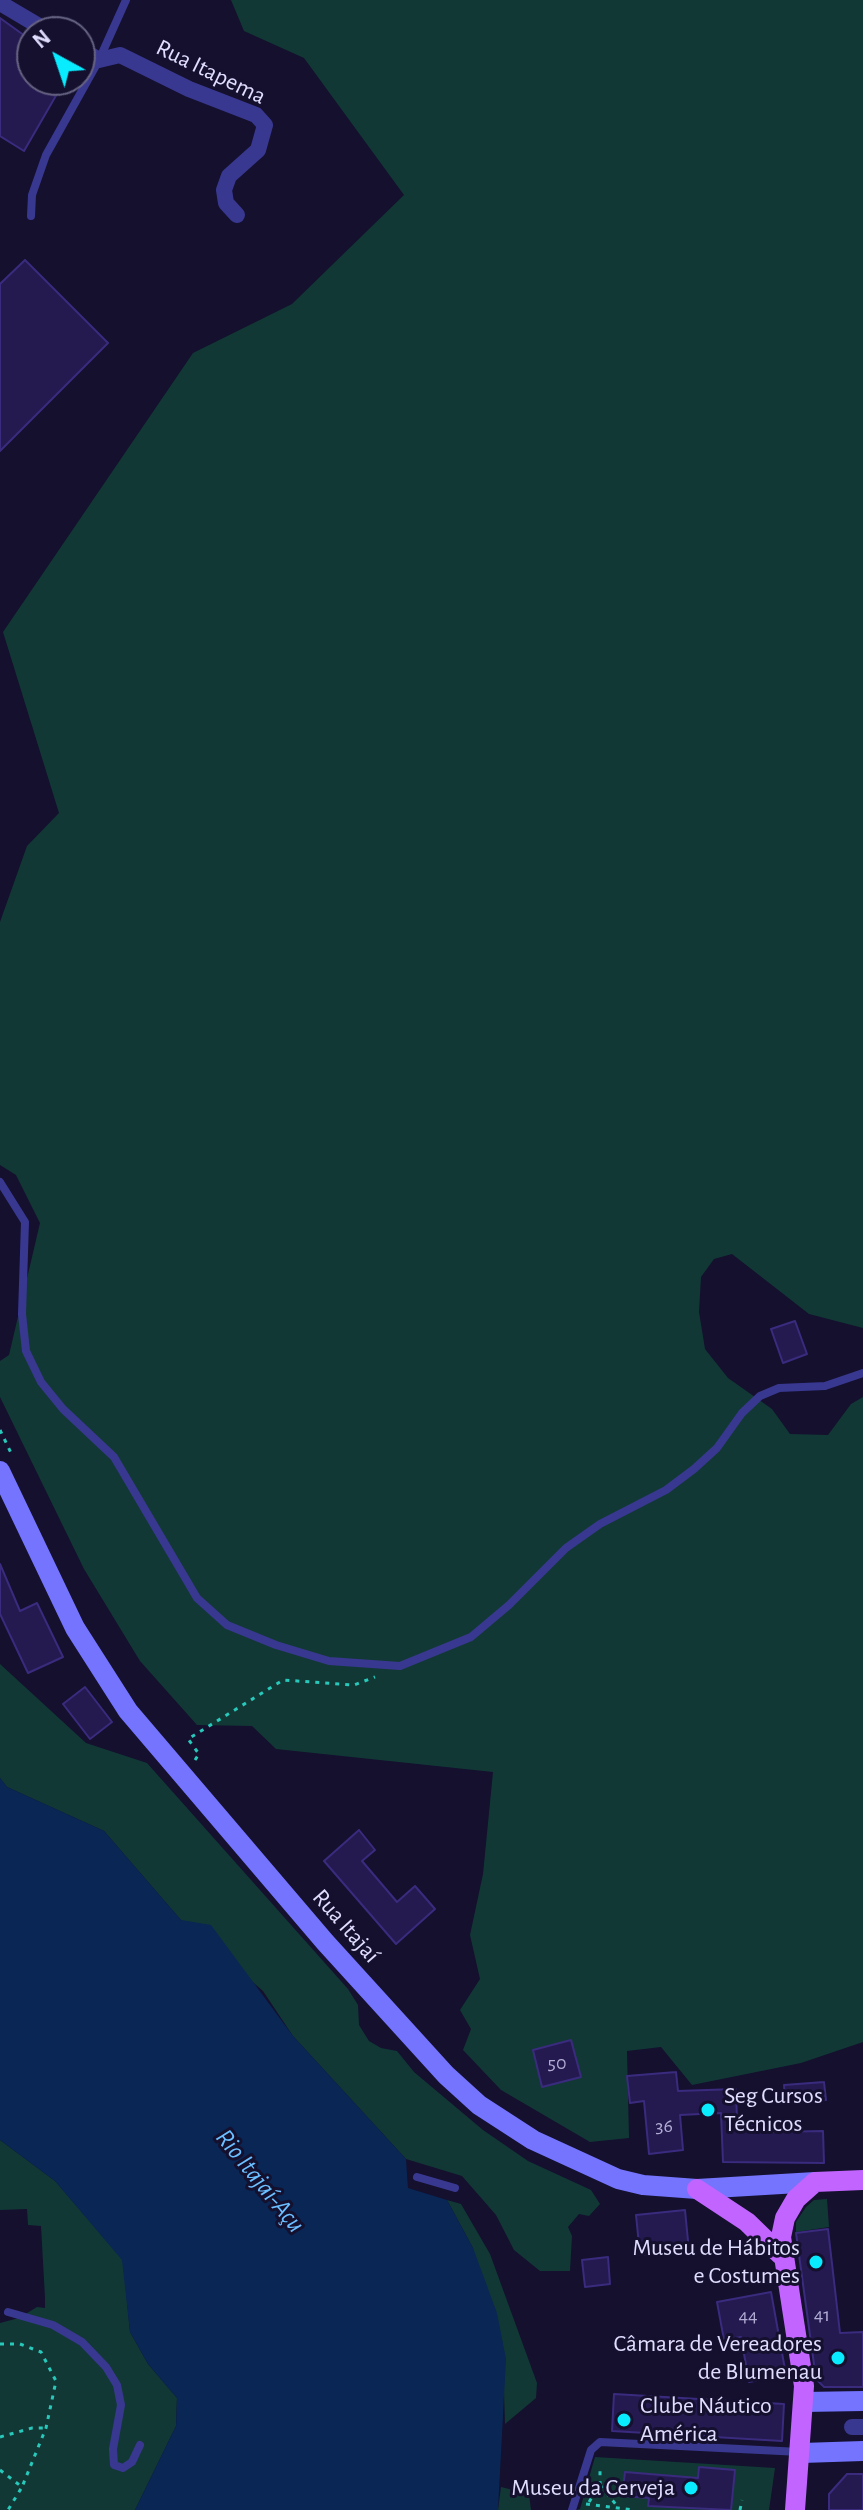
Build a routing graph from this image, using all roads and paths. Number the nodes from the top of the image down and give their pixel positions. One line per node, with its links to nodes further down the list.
1 (126, 0): 5 (lane)
2 (0, 3): 3 (street)
3 (22, 16)
4 (96, 58): 5 (street, Rua Itapema)
5 (99, 60): 6 (street, Rua Itapema); 7 (lane)
6 (237, 215)
7 (31, 216)
8 (0, 1182): 12 (lane)
9 (863, 1373): 12 (lane)
10 (0, 1430): 11 (path)
11 (6, 1463): 18 (main road, Rua Itajaí)
12 (400, 1666): 13 (path)
13 (192, 1763)
14 (417, 2177): 17 (lane)
15 (863, 2180): 16 (main road)
16 (815, 2182): 18 (main road, Rua Itajaí); 19 (main road)
17 (455, 2188)
18 (697, 2189): 19 (main road)
19 (781, 2255): 23 (main road)
20 (8, 2312): 26 (lane)
21 (0, 2344): 24 (path)
22 (863, 2401): 23 (main road)
23 (804, 2402): 28 (main road)
24 (46, 2428): 25 (path); 30 (path)
25 (0, 2437)
26 (140, 2445)
27 (863, 2451): 28 (main road)
28 (802, 2453): 33 (lane); 39 (main road)
29 (0, 2470): 30 (path)
30 (22, 2487): 35 (path)
31 (742, 2500): 38 (path)
32 (587, 2505): 33 (path); 34 (path); 34 (path); 36 (path)
33 (573, 2506)
34 (620, 2509): 37 (path)
35 (8, 2510)
36 (584, 2510)
37 (634, 2510)
38 (740, 2510)
39 (795, 2510)

